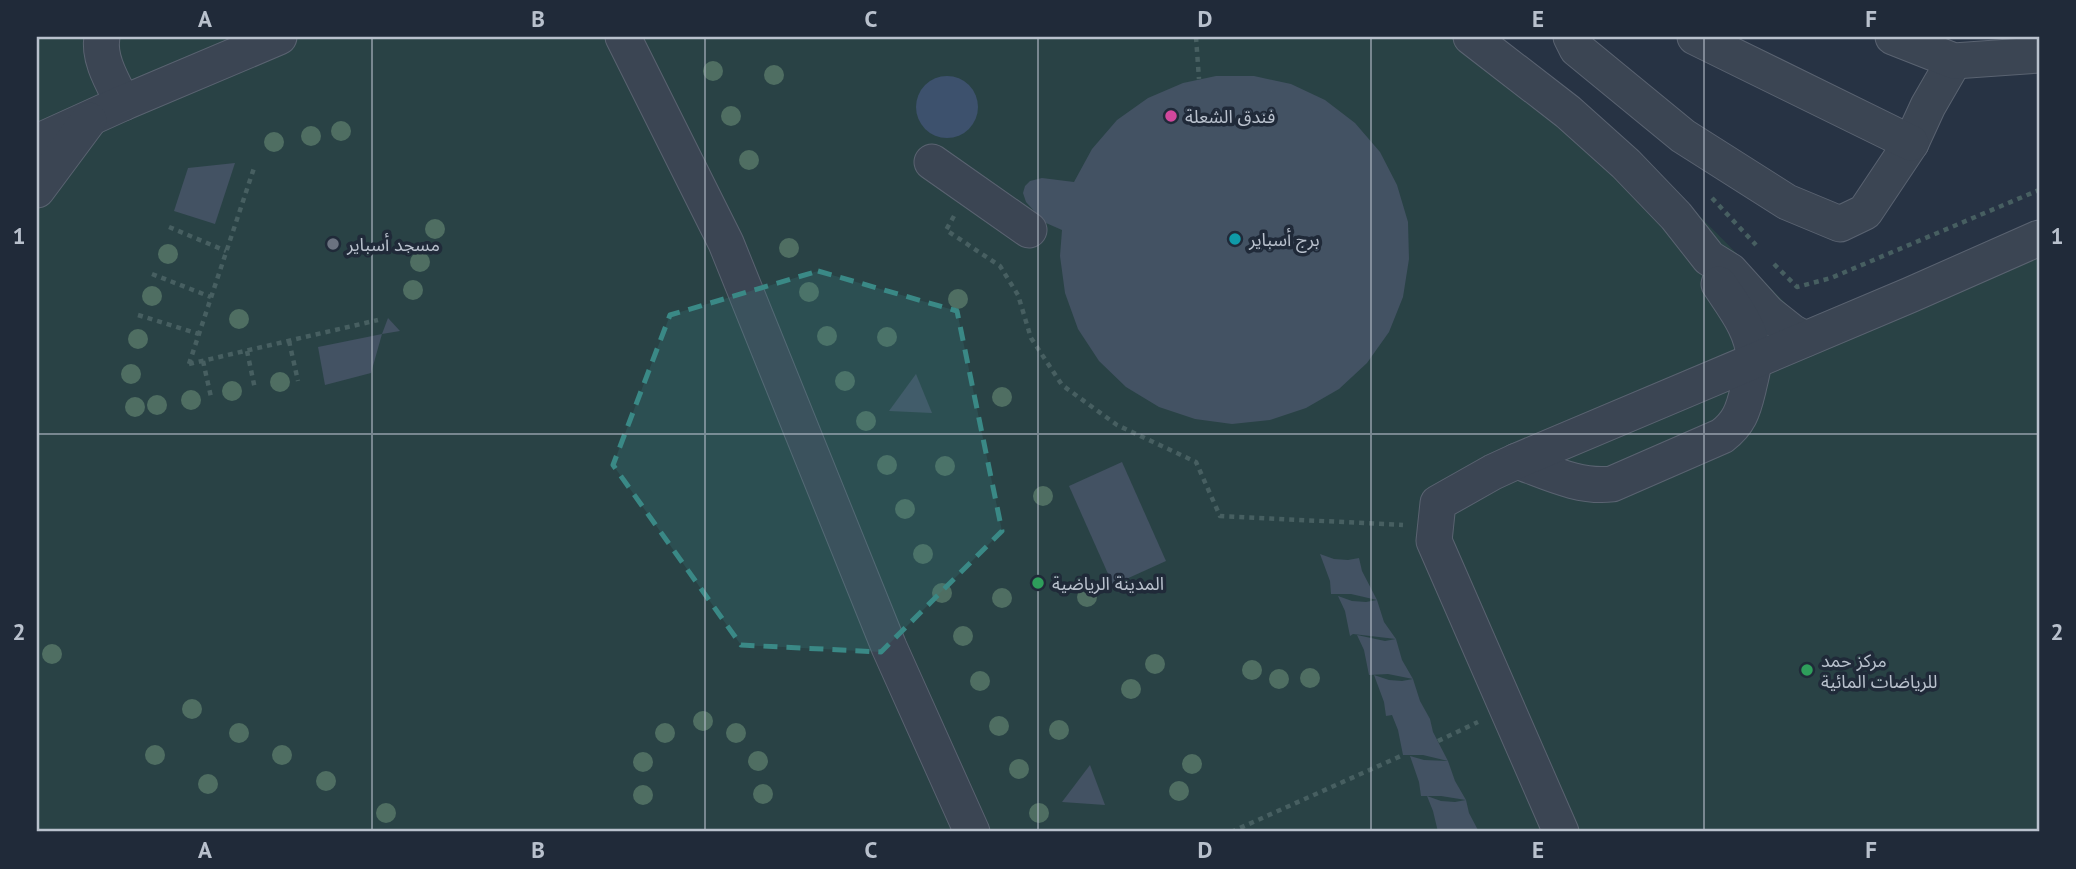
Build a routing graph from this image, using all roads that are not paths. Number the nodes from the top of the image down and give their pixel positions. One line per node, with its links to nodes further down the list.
1 (102, 37): 10 (lane)
2 (279, 37): 10 (lane)
3 (623, 37): 22 (lane)
4 (1572, 37): 13 (lane)
5 (1695, 37): 13 (lane)
6 (1893, 37): 9 (lane)
7 (1474, 38): 18 (lane)
8 (2039, 55): 9 (lane)
9 (1954, 61): 13 (lane)
10 (123, 103): 11 (lane)
11 (90, 119): 12 (lane); 15 (lane)
12 (37, 142)
13 (1911, 143)
14 (932, 162): 16 (lane)
15 (37, 190)
16 (1029, 230)
17 (2039, 238): 19 (lane)
18 (1709, 258): 19 (lane); 20 (lane)
19 (1805, 339): 20 (lane)
20 (1754, 360): 21 (lane); 21 (lane)
21 (1517, 461): 23 (lane)
22 (972, 832)
23 (1561, 832)

